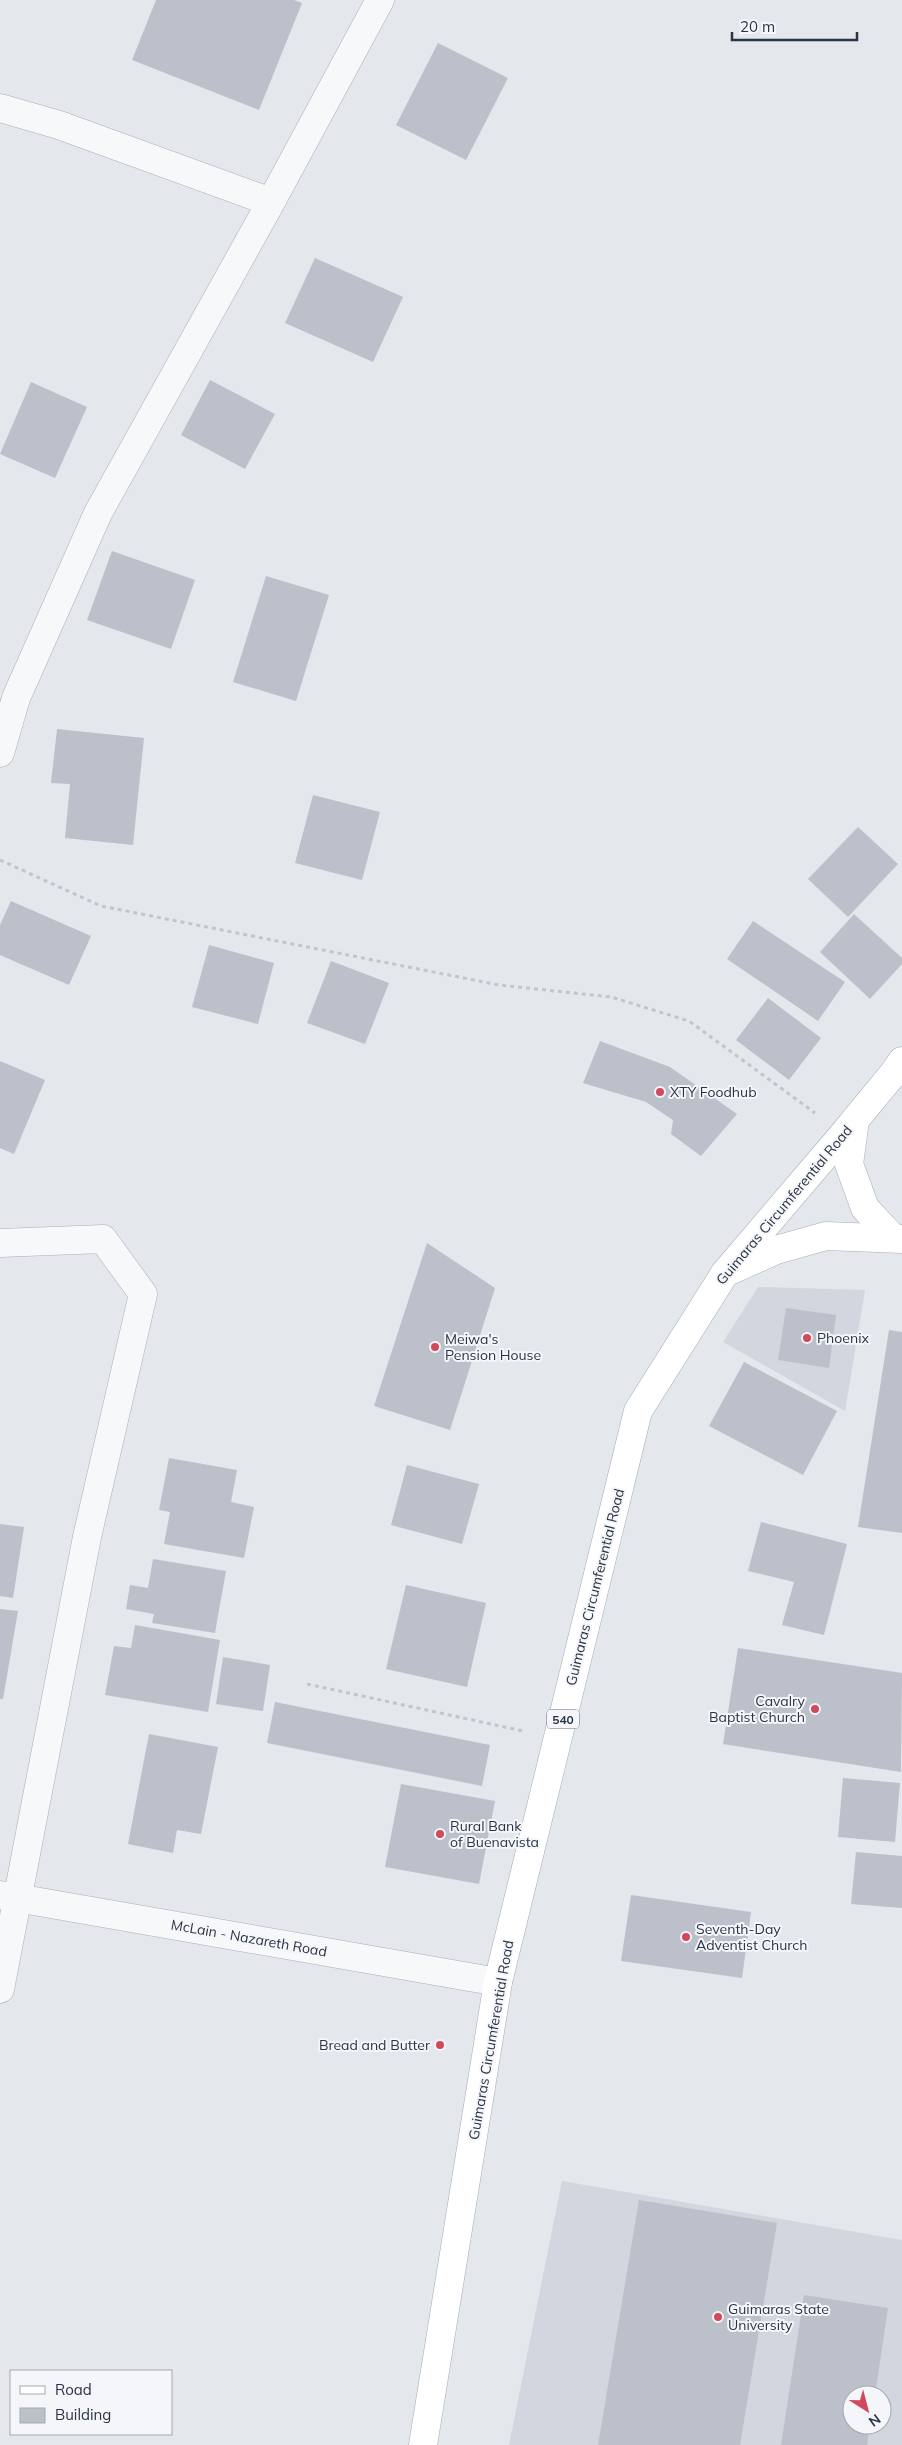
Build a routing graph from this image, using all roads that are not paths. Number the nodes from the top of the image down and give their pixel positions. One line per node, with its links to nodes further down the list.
1 (380, 0): 3 (street)
2 (0, 108): 3 (street)
3 (271, 202): 4 (street)
4 (0, 753)
5 (899, 1068): 6 (main road, Guimaras Circumferential Road / 540)
6 (848, 1129): 7 (main road); 9 (main road, Guimaras Circumferential Road / 540)
7 (898, 1238): 9 (main road)
8 (0, 1243): 10 (street)
9 (725, 1273): 11 (main road, Guimaras Circumferential Road / 540)
10 (8, 1896): 11 (street, McLain - Nazareth Road); 12 (street)
11 (498, 1982): 13 (main road, Guimaras Circumferential Road / 540)
12 (0, 1989)
13 (423, 2445)

